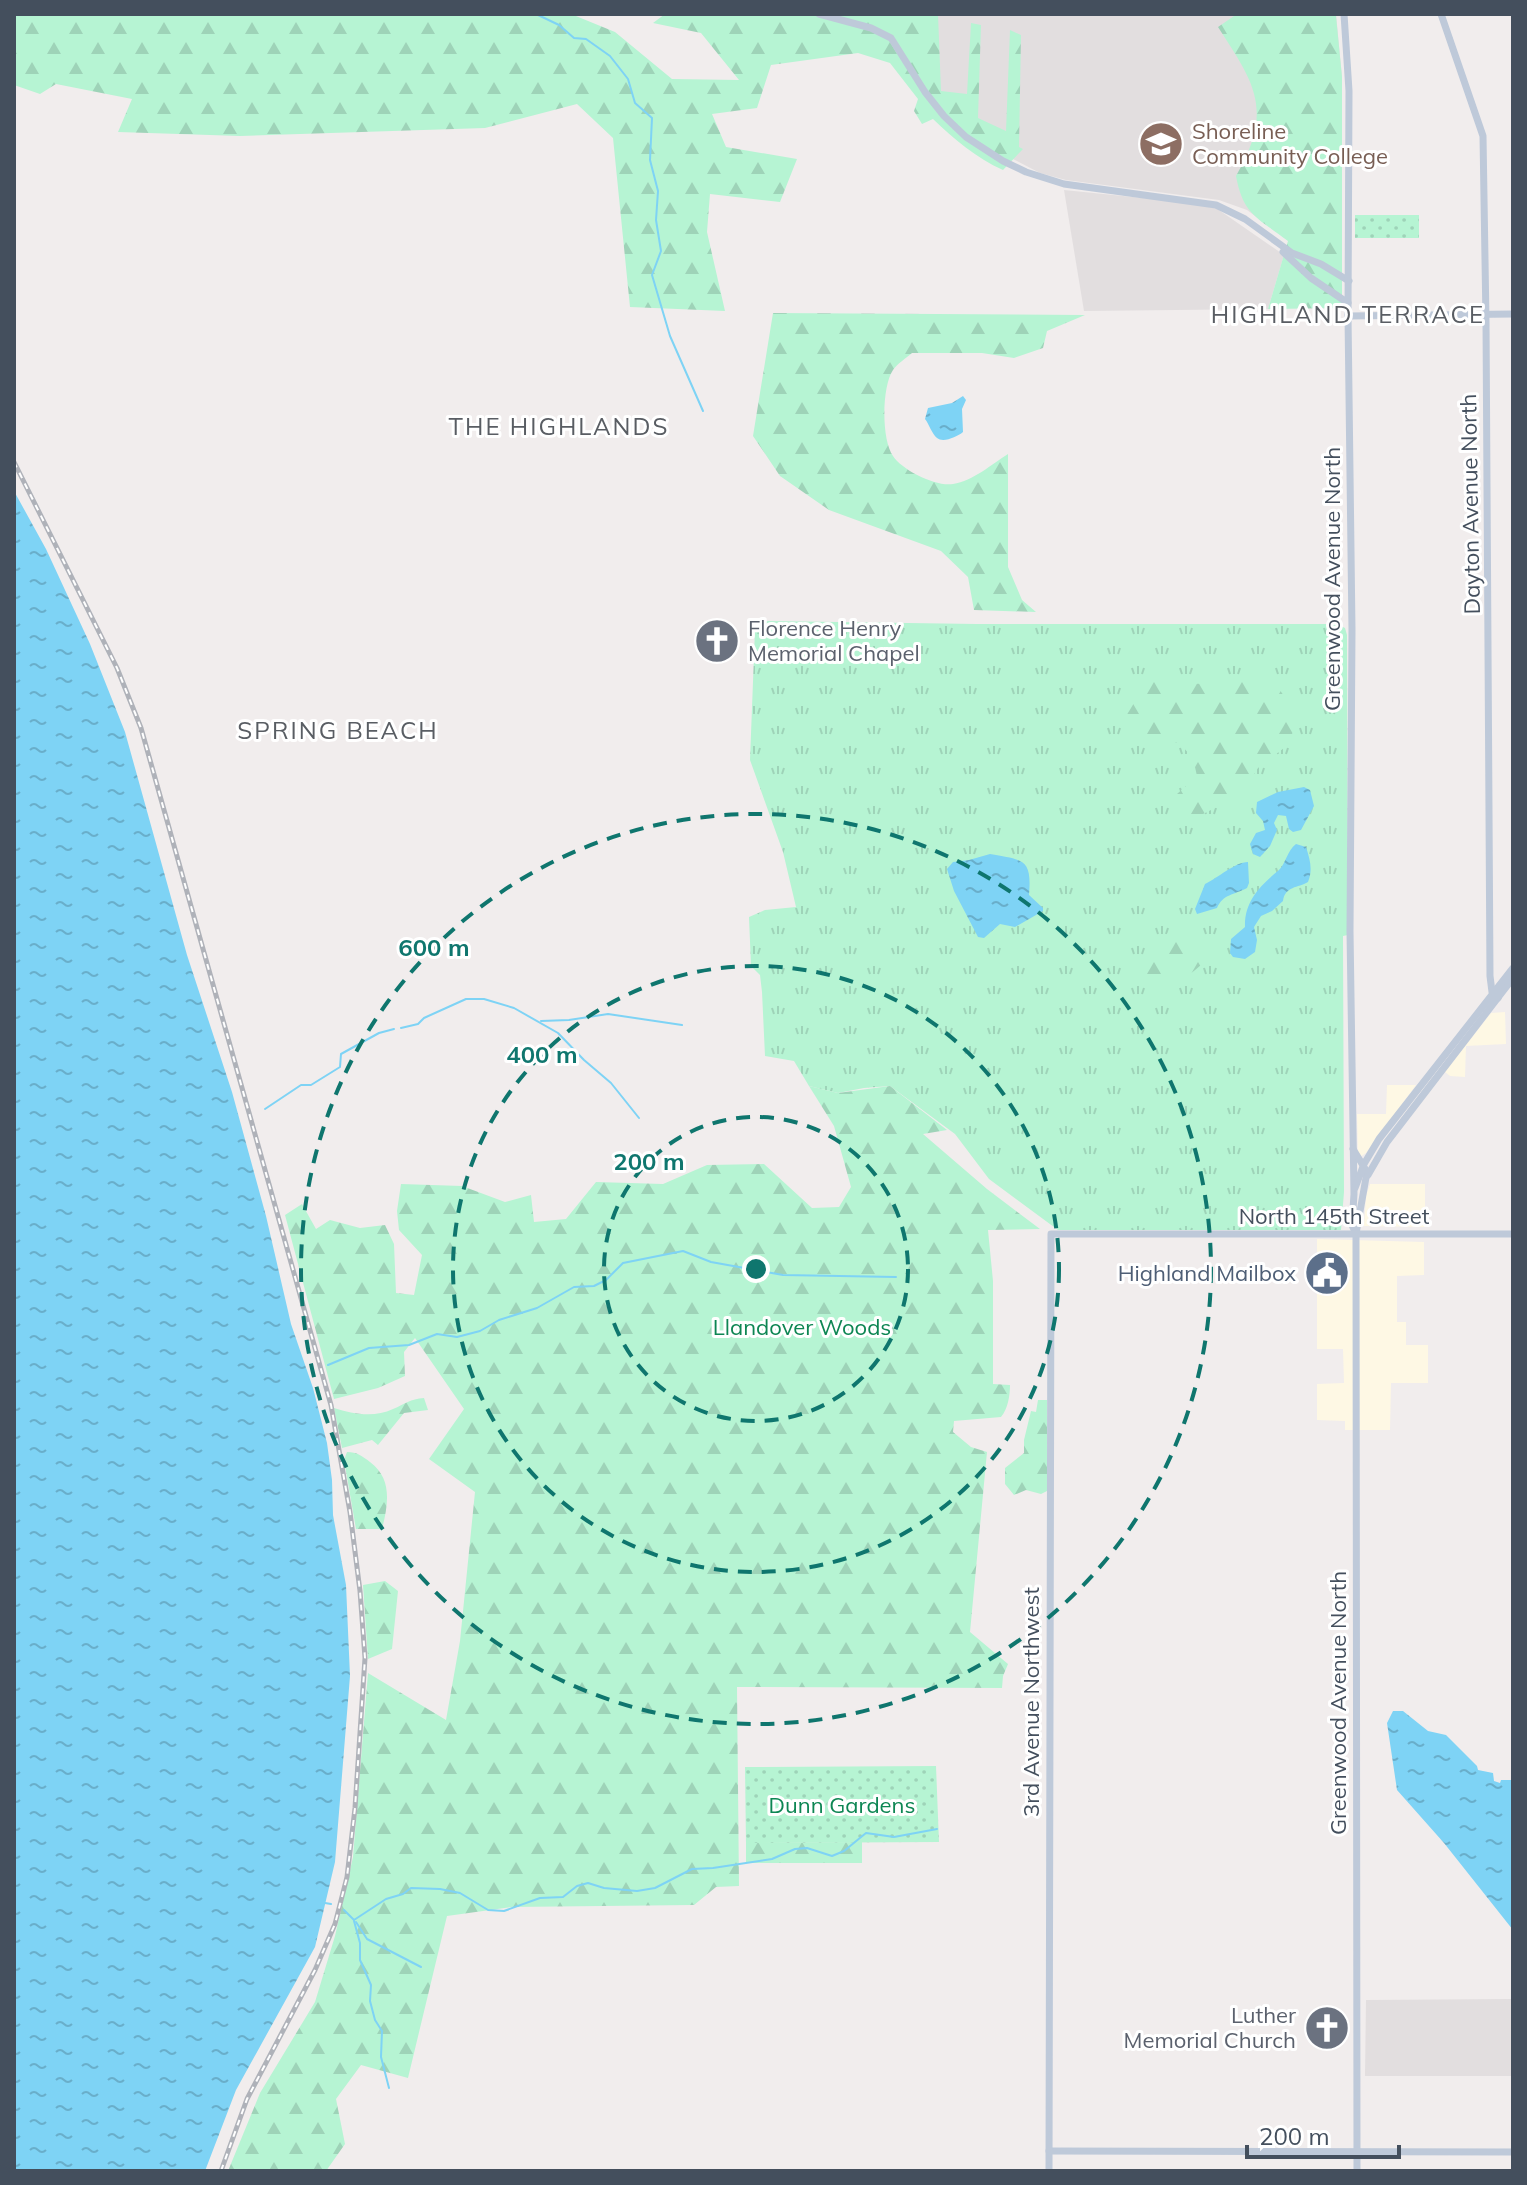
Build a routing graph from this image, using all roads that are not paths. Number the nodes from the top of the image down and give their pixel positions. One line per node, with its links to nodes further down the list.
1 (819, 14): 4 (street)
2 (1344, 14): 5 (street, Greenwood Avenue North)
3 (1441, 14): 9 (street, Dayton Avenue North)
4 (1245, 219): 5 (street); 6 (street)
5 (1349, 283): 6 (street); 7 (street, Greenwood Avenue North)
6 (1325, 287): 7 (street)
7 (1348, 303): 10 (street, Greenwood Avenue North)
8 (1513, 314): 9 (street)
9 (1486, 315): 10 (street); 13 (street, Dayton Avenue North)
10 (1348, 316): 14 (street, Greenwood Avenue North)
11 (1513, 968): 13 (street)
12 (1513, 978): 13 (street)
13 (1495, 995): 15 (street); 16 (street)
14 (1351, 1143): 15 (street, Greenwood Avenue North); 17 (street, Greenwood Avenue North)
15 (1364, 1164): 16 (street, Greenwood Avenue North); 17 (street)
16 (1367, 1177): 19 (street, Greenwood Avenue North)
17 (1354, 1194): 19 (street, Greenwood Avenue North)
18 (1051, 1234): 19 (street, North 145th Street); 21 (street, 3rd Avenue Northwest)
19 (1356, 1234): 20 (street, North 145th Street); 22 (street, Greenwood Avenue North)
20 (1513, 1234)
21 (1049, 2151): 22 (street); 24 (street, 3rd Avenue Northwest)
22 (1357, 2151): 23 (street); 25 (street, Greenwood Avenue North)
23 (1513, 2152)
24 (1049, 2171)
25 (1357, 2171)

